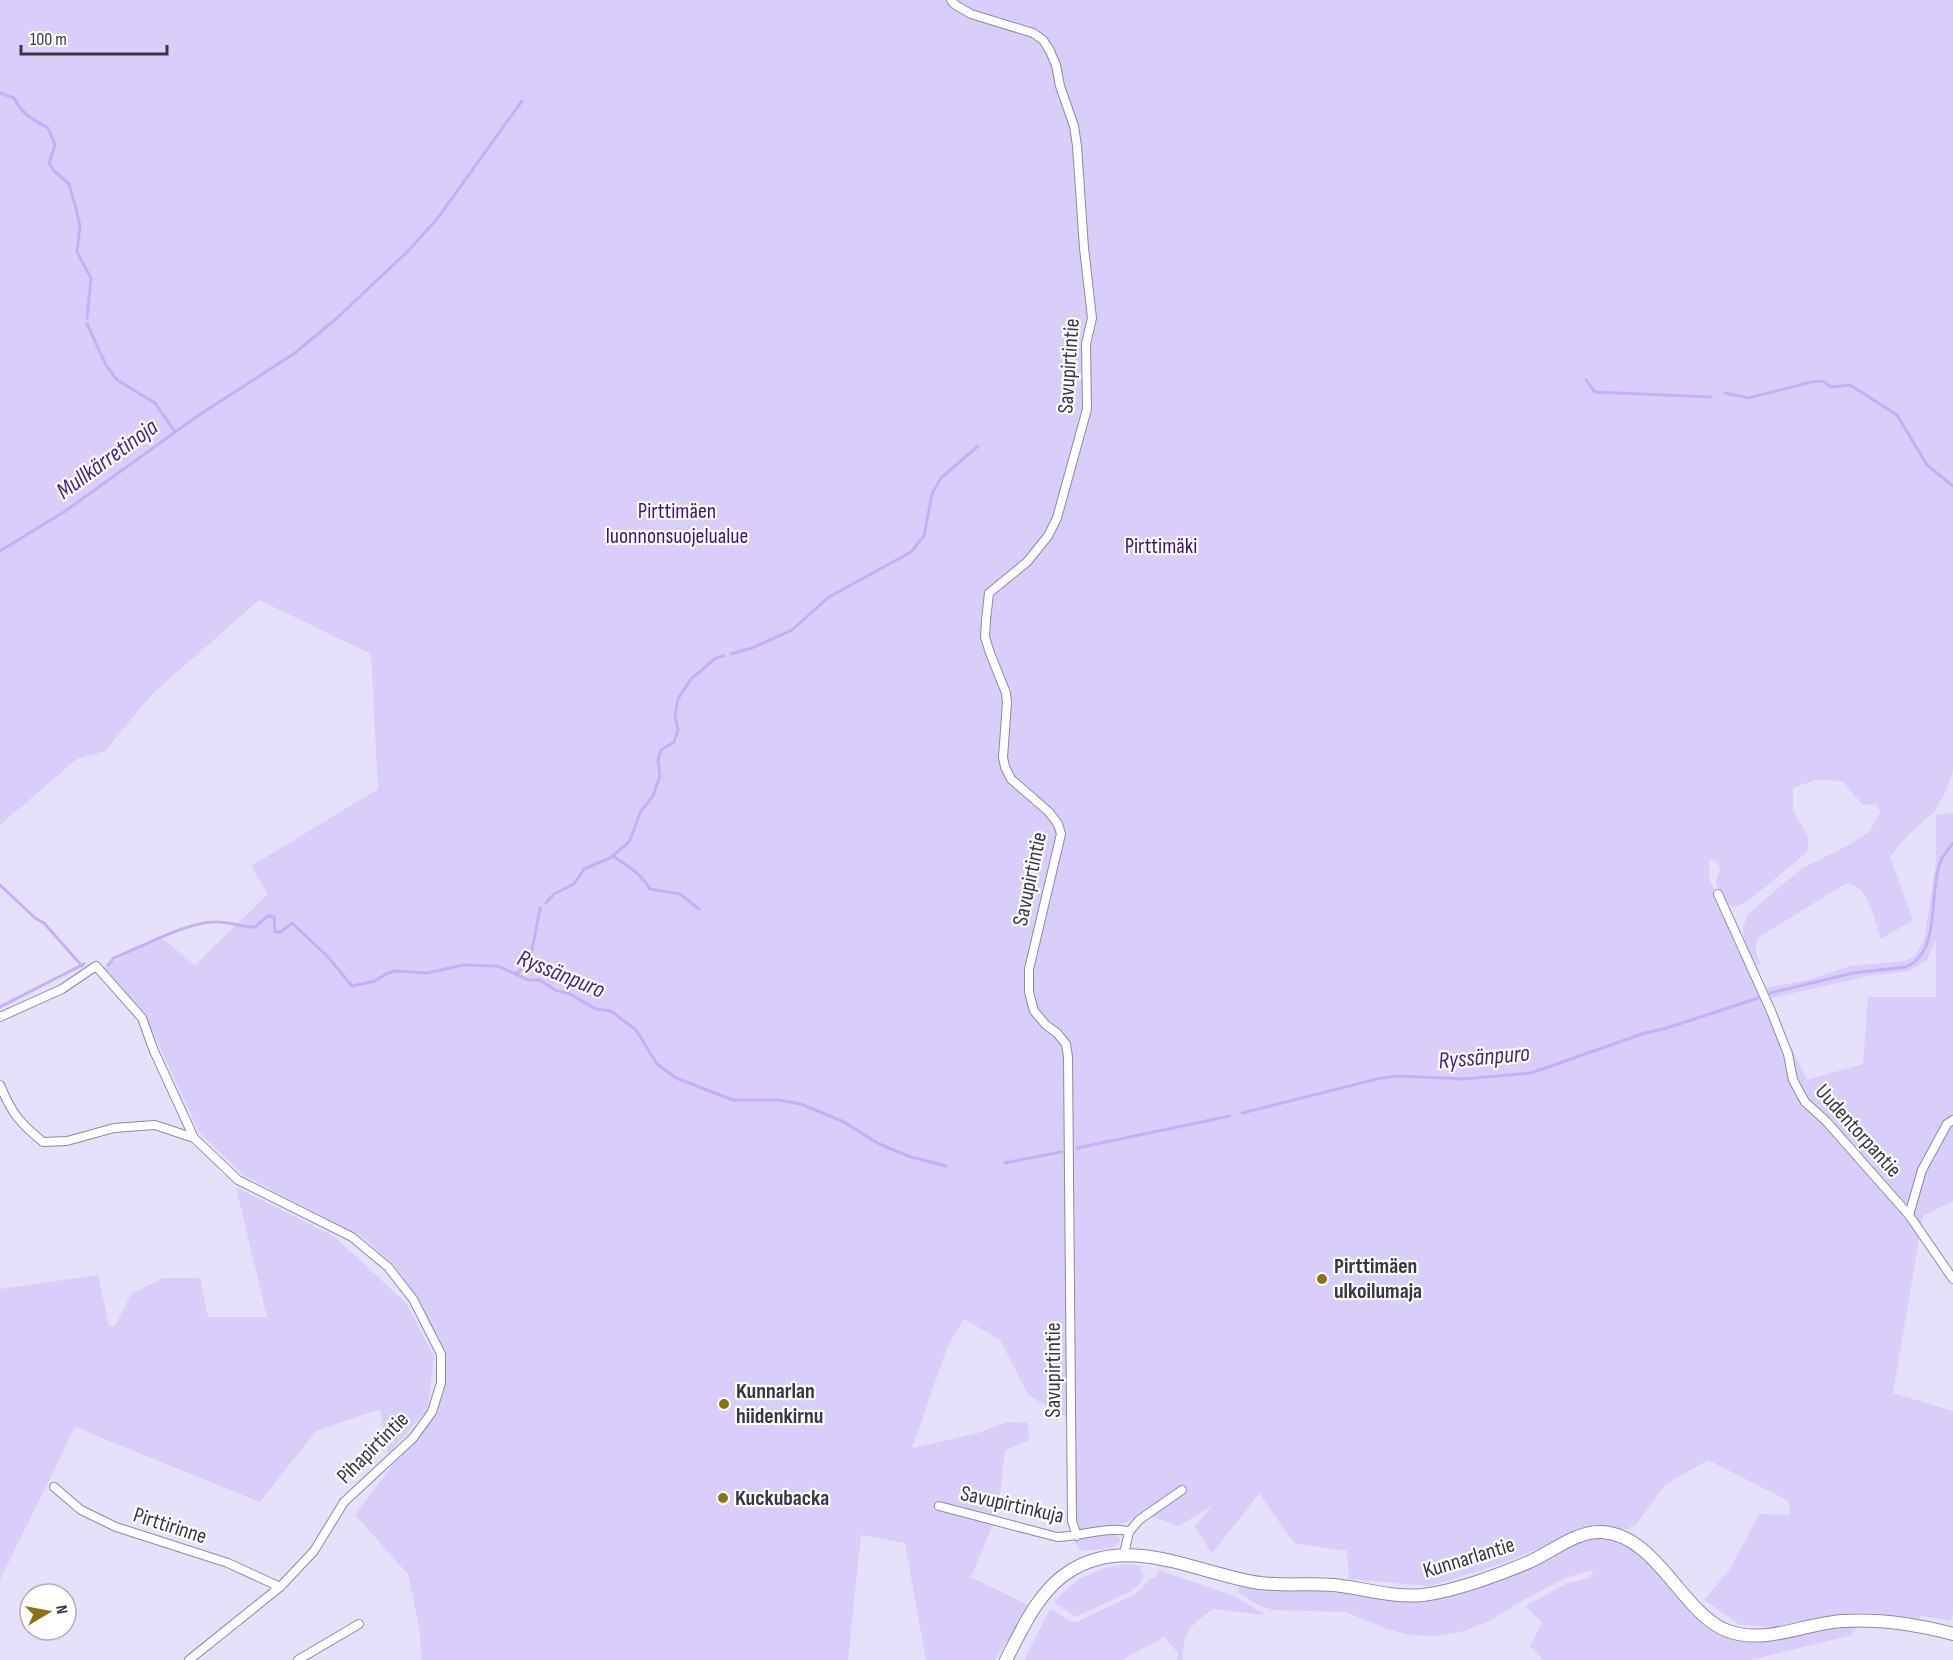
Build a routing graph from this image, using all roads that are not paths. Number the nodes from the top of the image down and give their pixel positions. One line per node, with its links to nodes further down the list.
1 (951, 0): 13 (street, Savupirtintie)
2 (1718, 894): 7 (street, Uudentorpantie)
3 (0, 1017): 6 (street, Pihapirtintie)
4 (0, 1085): 6 (street, Pihapirtintie)
5 (1953, 1120): 7 (street)
6 (194, 1138): 15 (street, Pihapirtintie)
7 (1909, 1215): 8 (street, Uudentorpantie)
8 (1953, 1279)
9 (54, 1487): 15 (street, Pirttirinne)
10 (1182, 1490): 12 (street)
11 (939, 1506): 13 (street, Savupirtinkuja)
12 (1129, 1532): 13 (street); 14 (street)
13 (1077, 1536)
14 (1124, 1554): 17 (main road, Kunnarlantie); 20 (main road, Kunnarlantie)
15 (280, 1587): 18 (street, Pihapirtintie)
16 (359, 1624): 19 (street)
17 (1953, 1634)
18 (189, 1660)
19 (298, 1660)
20 (1006, 1660)

